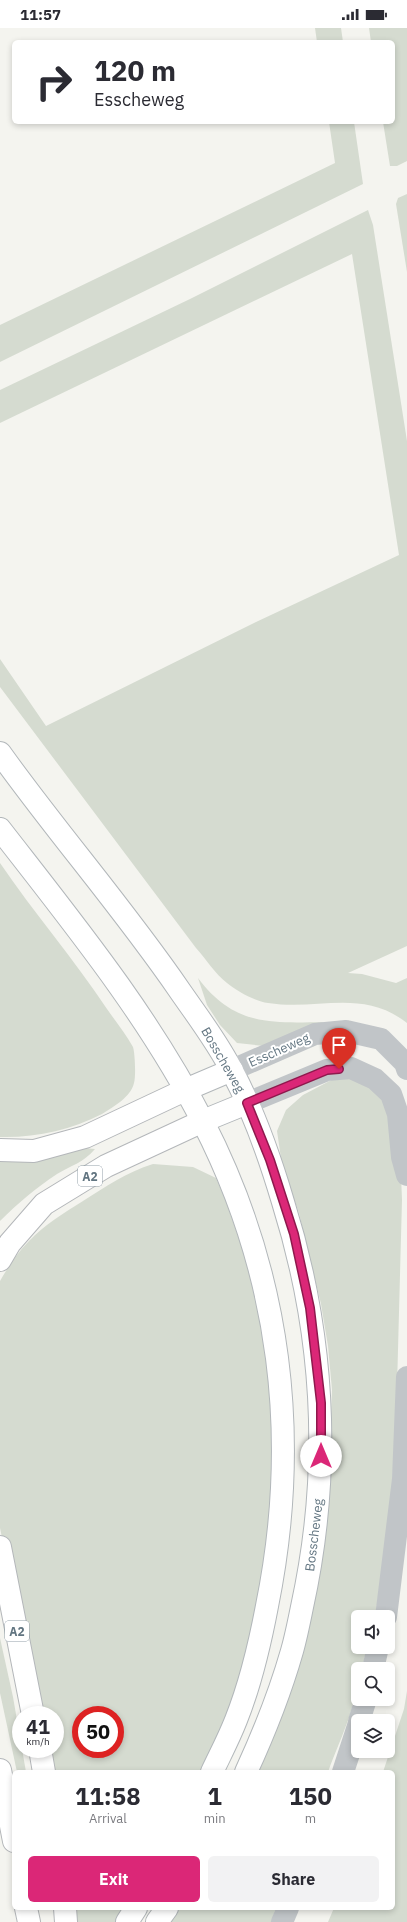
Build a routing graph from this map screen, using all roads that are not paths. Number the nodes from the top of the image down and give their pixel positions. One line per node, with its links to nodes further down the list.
1 (0, 753): 4 (main road, Bosscheweg)
2 (0, 829): 5 (main road)
3 (407, 1069): 4 (street, Esscheweg)
4 (232, 1070): 5 (main road); 6 (main road, Bosscheweg)
5 (185, 1090): 7 (main road); 8 (main road)
6 (247, 1103): 7 (main road); 9 (street); 20 (main road, Bosscheweg)
7 (203, 1121): 10 (main road, A2); 19 (main road)
8 (0, 1150)
9 (407, 1175)
10 (0, 1260)
11 (407, 1377): 13 (street)
12 (0, 1547): 14 (main road, A2)
13 (387, 1610)
14 (32, 1706)
15 (351, 1747): 21 (street)
16 (42, 1758): 18 (main road)
17 (0, 1770): 22 (main road)
18 (44, 1770)
19 (213, 1770)
20 (247, 1770)
21 (344, 1770)
22 (12, 1832)
23 (26, 1910): 28 (main road)
24 (65, 1910): 29 (main road)
25 (135, 1910): 30 (main road)
26 (166, 1910): 31 (main road)
27 (287, 1910): 32 (street)
28 (29, 1922)
29 (66, 1922)
30 (127, 1922)
31 (157, 1922)
32 (282, 1922)

